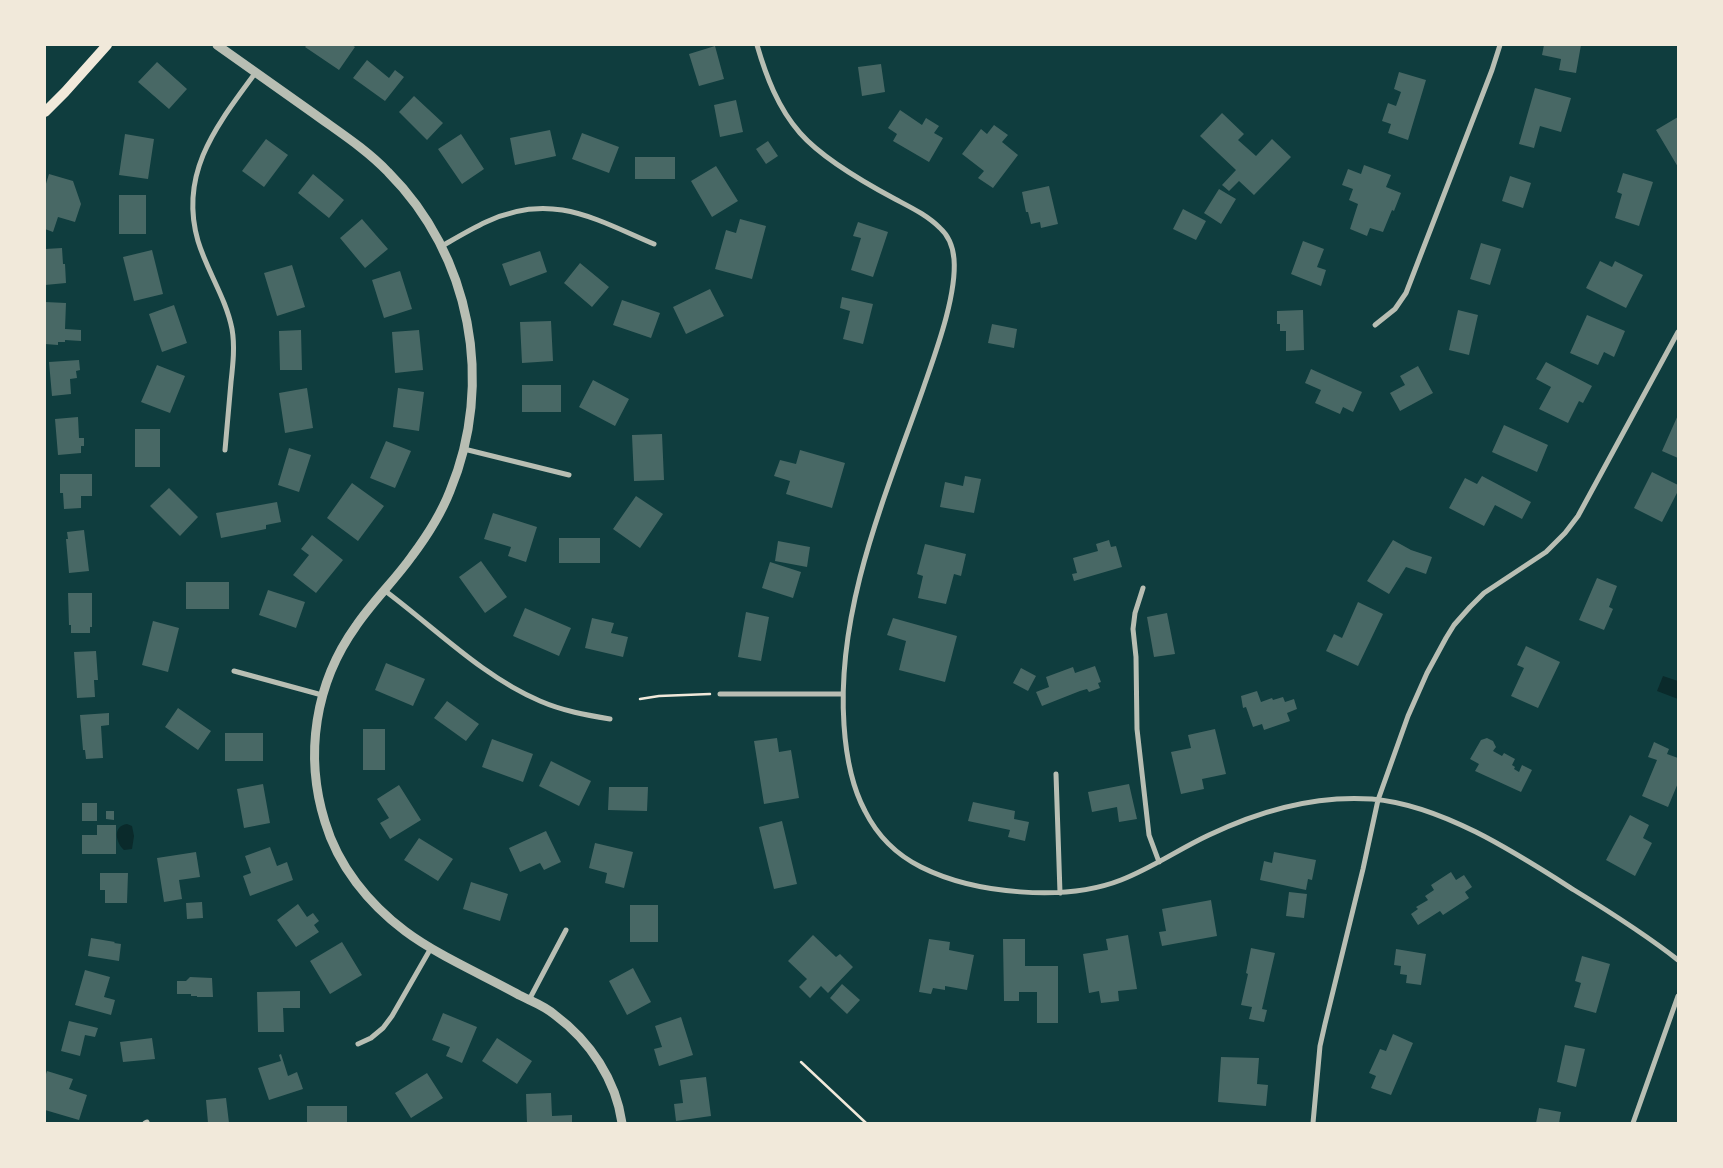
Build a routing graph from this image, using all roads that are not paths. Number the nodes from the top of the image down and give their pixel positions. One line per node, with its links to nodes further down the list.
1 (106, 45): 6 (main road)
2 (217, 45): 5 (street)
3 (757, 45): 18 (street)
4 (1500, 45): 9 (street)
5 (256, 72): 8 (street); 12 (street)
6 (45, 112)
7 (654, 244): 8 (street)
8 (442, 246): 11 (street)
9 (1375, 325)
10 (1678, 332): 22 (street)
11 (464, 449): 13 (street); 15 (street)
12 (226, 450)
13 (569, 476)
14 (1143, 588): 23 (street)
15 (384, 590): 19 (street); 20 (street)
16 (234, 671): 19 (street)
17 (720, 694): 18 (street)
18 (842, 694): 24 (street)
19 (322, 695): 26 (street)
20 (610, 719)
21 (1056, 774): 24 (street)
22 (1378, 800): 23 (street); 27 (street); 32 (street)
23 (1159, 862): 24 (street)
24 (1060, 893)
25 (566, 930): 29 (street)
26 (431, 948): 29 (street); 30 (street)
27 (1678, 960)
28 (1678, 996): 33 (street)
29 (529, 1000): 31 (street)
30 (358, 1044)
31 (622, 1123)
32 (1313, 1123)
33 (1633, 1123)

